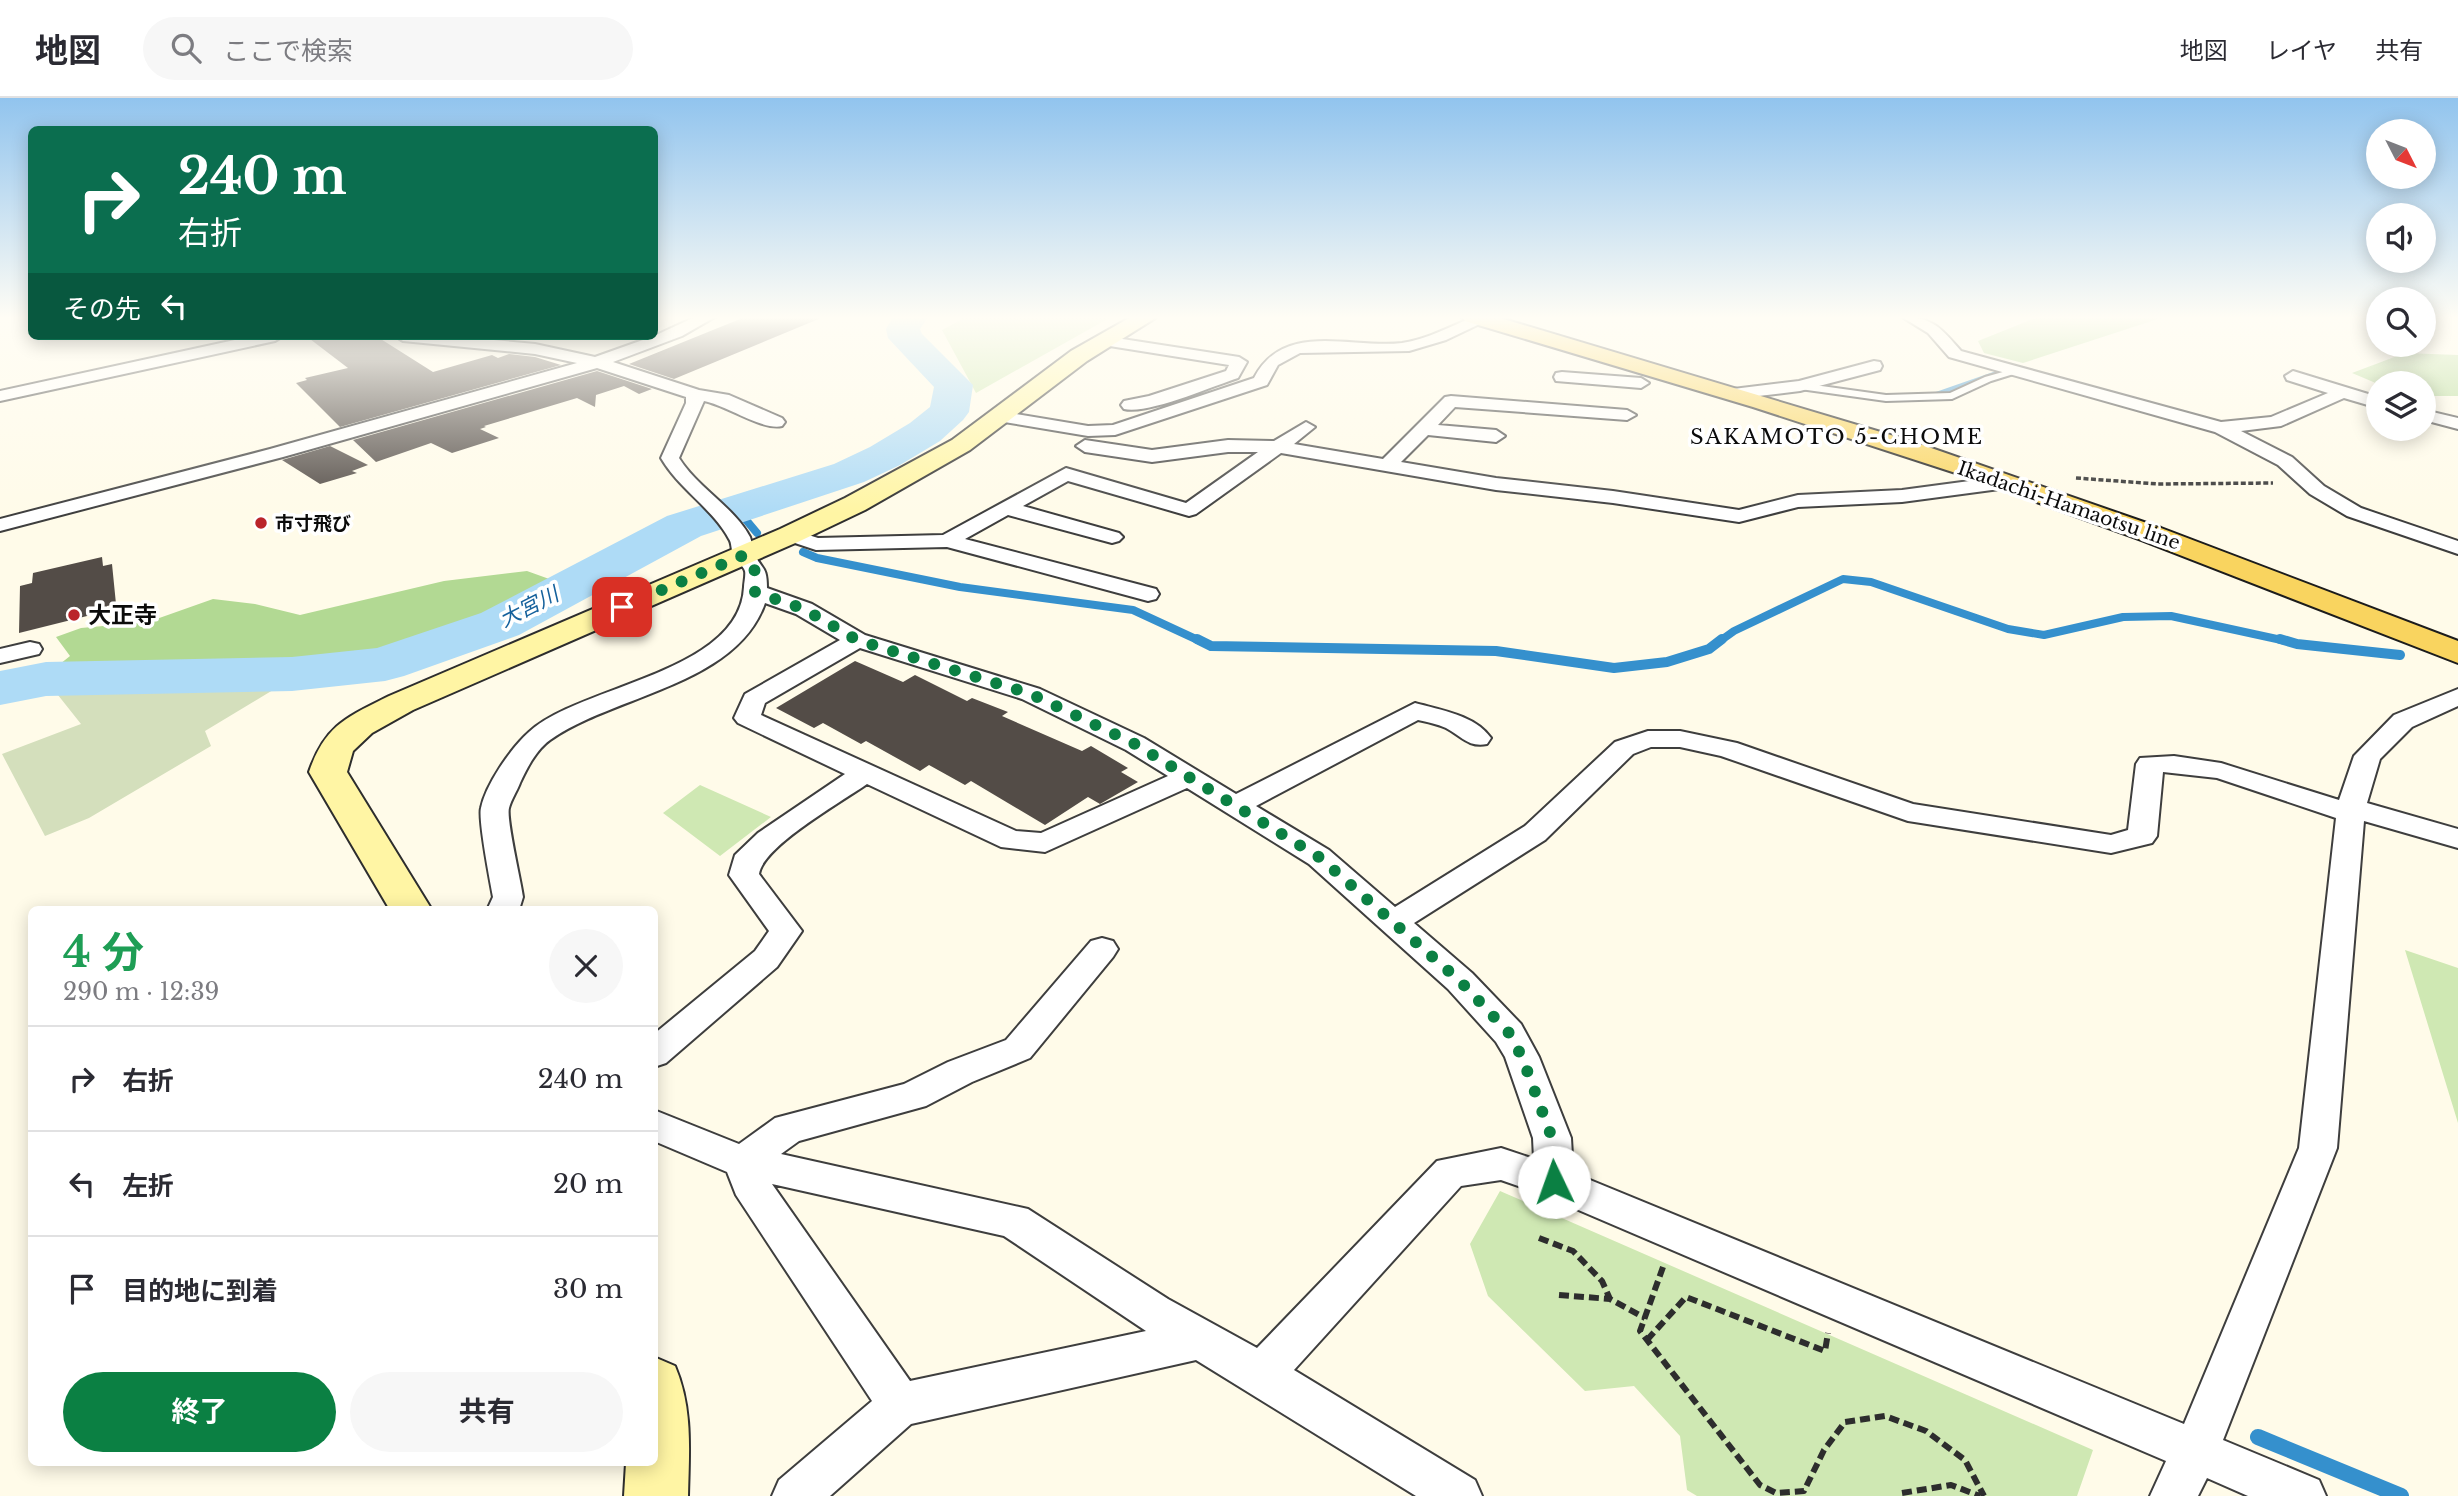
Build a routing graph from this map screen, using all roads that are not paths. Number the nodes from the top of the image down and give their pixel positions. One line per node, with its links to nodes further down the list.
1 (63, 382): 19 (street)
2 (530, 382): 37 (street)
3 (661, 382): 18 (street)
4 (1046, 382): 24 (street)
5 (1208, 382): 21 (street)
6 (1257, 382): 24 (street)
7 (1561, 382): 22 (street)
8 (1631, 382): 14 (street)
9 (1694, 382): 17 (main road, Ikadachi-Hamaotsu line)
10 (1814, 382): 15 (street)
11 (1981, 382): 15 (lane)
12 (2060, 382): 29 (street)
13 (2311, 382): 16 (street)
14 (1641, 383)
15 (1800, 386): 17 (street)
16 (2341, 393): 20 (street); 29 (street)
17 (1733, 394): 35 (main road, Ikadachi-Hamaotsu line)
18 (695, 395): 26 (street); 41 (street)
19 (0, 396)
20 (2366, 400)
21 (1130, 405)
22 (1554, 409): 23 (street); 30 (street)
23 (1627, 415)
24 (999, 416): 38 (street)
25 (2436, 419): 27 (street)
26 (776, 422)
27 (2458, 425)
28 (1306, 427): 33 (street)
29 (2221, 428): 42 (street)
30 (1423, 429): 31 (street); 34 (street)
31 (1496, 436)
32 (1085, 446): 33 (street)
33 (1278, 447): 34 (street); 36 (street)
34 (1388, 466): 35 (street)
35 (2007, 482): 47 (main road, Ikadachi-Hamaotsu line)
36 (1006, 508): 39 (street); 40 (street)
37 (0, 524)
38 (790, 535): 40 (street); 41 (street)
39 (1112, 537)
40 (947, 541): 44 (street)
41 (742, 547): 43 (street); 56 (street)
42 (2458, 548)
43 (755, 592): 45 (street); 57 (street)
44 (1148, 594)
45 (857, 640): 51 (street); 52 (street)
46 (30, 649): 48 (street)
47 (2448, 649)
48 (0, 656)
49 (2458, 697): 54 (street)
50 (1478, 738): 53 (street)
51 (865, 773): 52 (street); 60 (street)
52 (1188, 778): 53 (street)
53 (1234, 806): 58 (street)
54 (2351, 808): 55 (street); 58 (street); 69 (street)
55 (2458, 839)
56 (409, 906)
57 (505, 906)
58 (1392, 923): 63 (street)
59 (1102, 949): 62 (street)
60 (658, 1051)
61 (658, 1127): 62 (street)
62 (743, 1162): 64 (street); 66 (street)
63 (1554, 1182): 65 (street); 69 (street)
64 (1199, 1339): 65 (street); 66 (street)
65 (1262, 1374): 73 (street)
66 (900, 1405): 72 (street)
67 (658, 1410): 68 (street)
68 (658, 1443)
69 (2195, 1453): 74 (street); 75 (street)
70 (657, 1466): 71 (street)
71 (656, 1496)
72 (795, 1496)
73 (1459, 1496)
74 (2173, 1496)
75 (2303, 1496)

